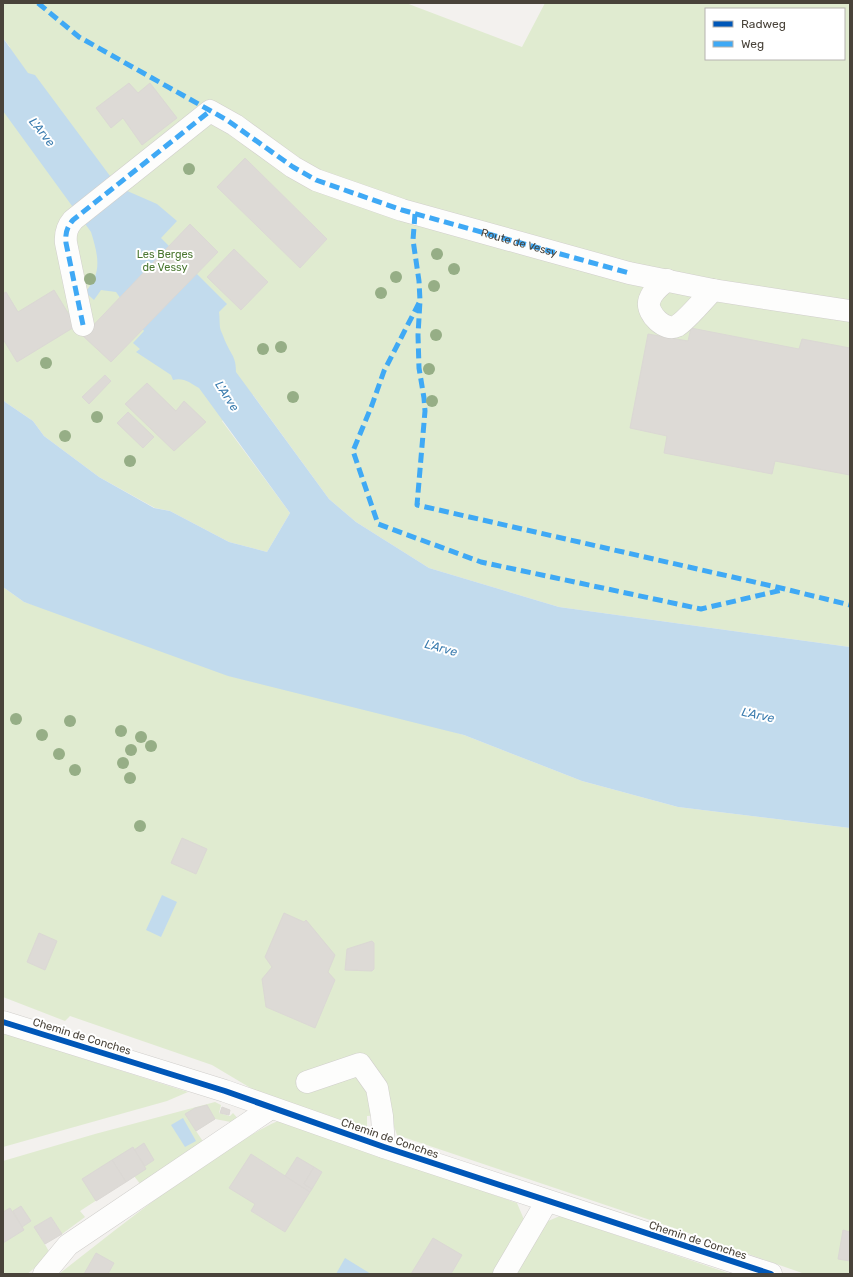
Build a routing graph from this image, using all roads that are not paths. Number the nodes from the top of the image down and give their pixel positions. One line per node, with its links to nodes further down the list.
1 (667, 280): 2 (street, Route de Vessy); 2 (street); 4 (street, Route de Vessy)
2 (713, 290): 3 (street, Route de Vessy)
3 (850, 311)
4 (84, 325)
5 (3, 1022): 7 (street, Chemin de Conches)
6 (307, 1082): 8 (street)
7 (271, 1108): 8 (street, Chemin de Conches); 10 (street)
8 (384, 1147): 9 (street, Chemin de Conches)
9 (547, 1201): 11 (street); 12 (street, Chemin de Conches)
10 (44, 1274)
11 (504, 1274)
12 (771, 1274)

